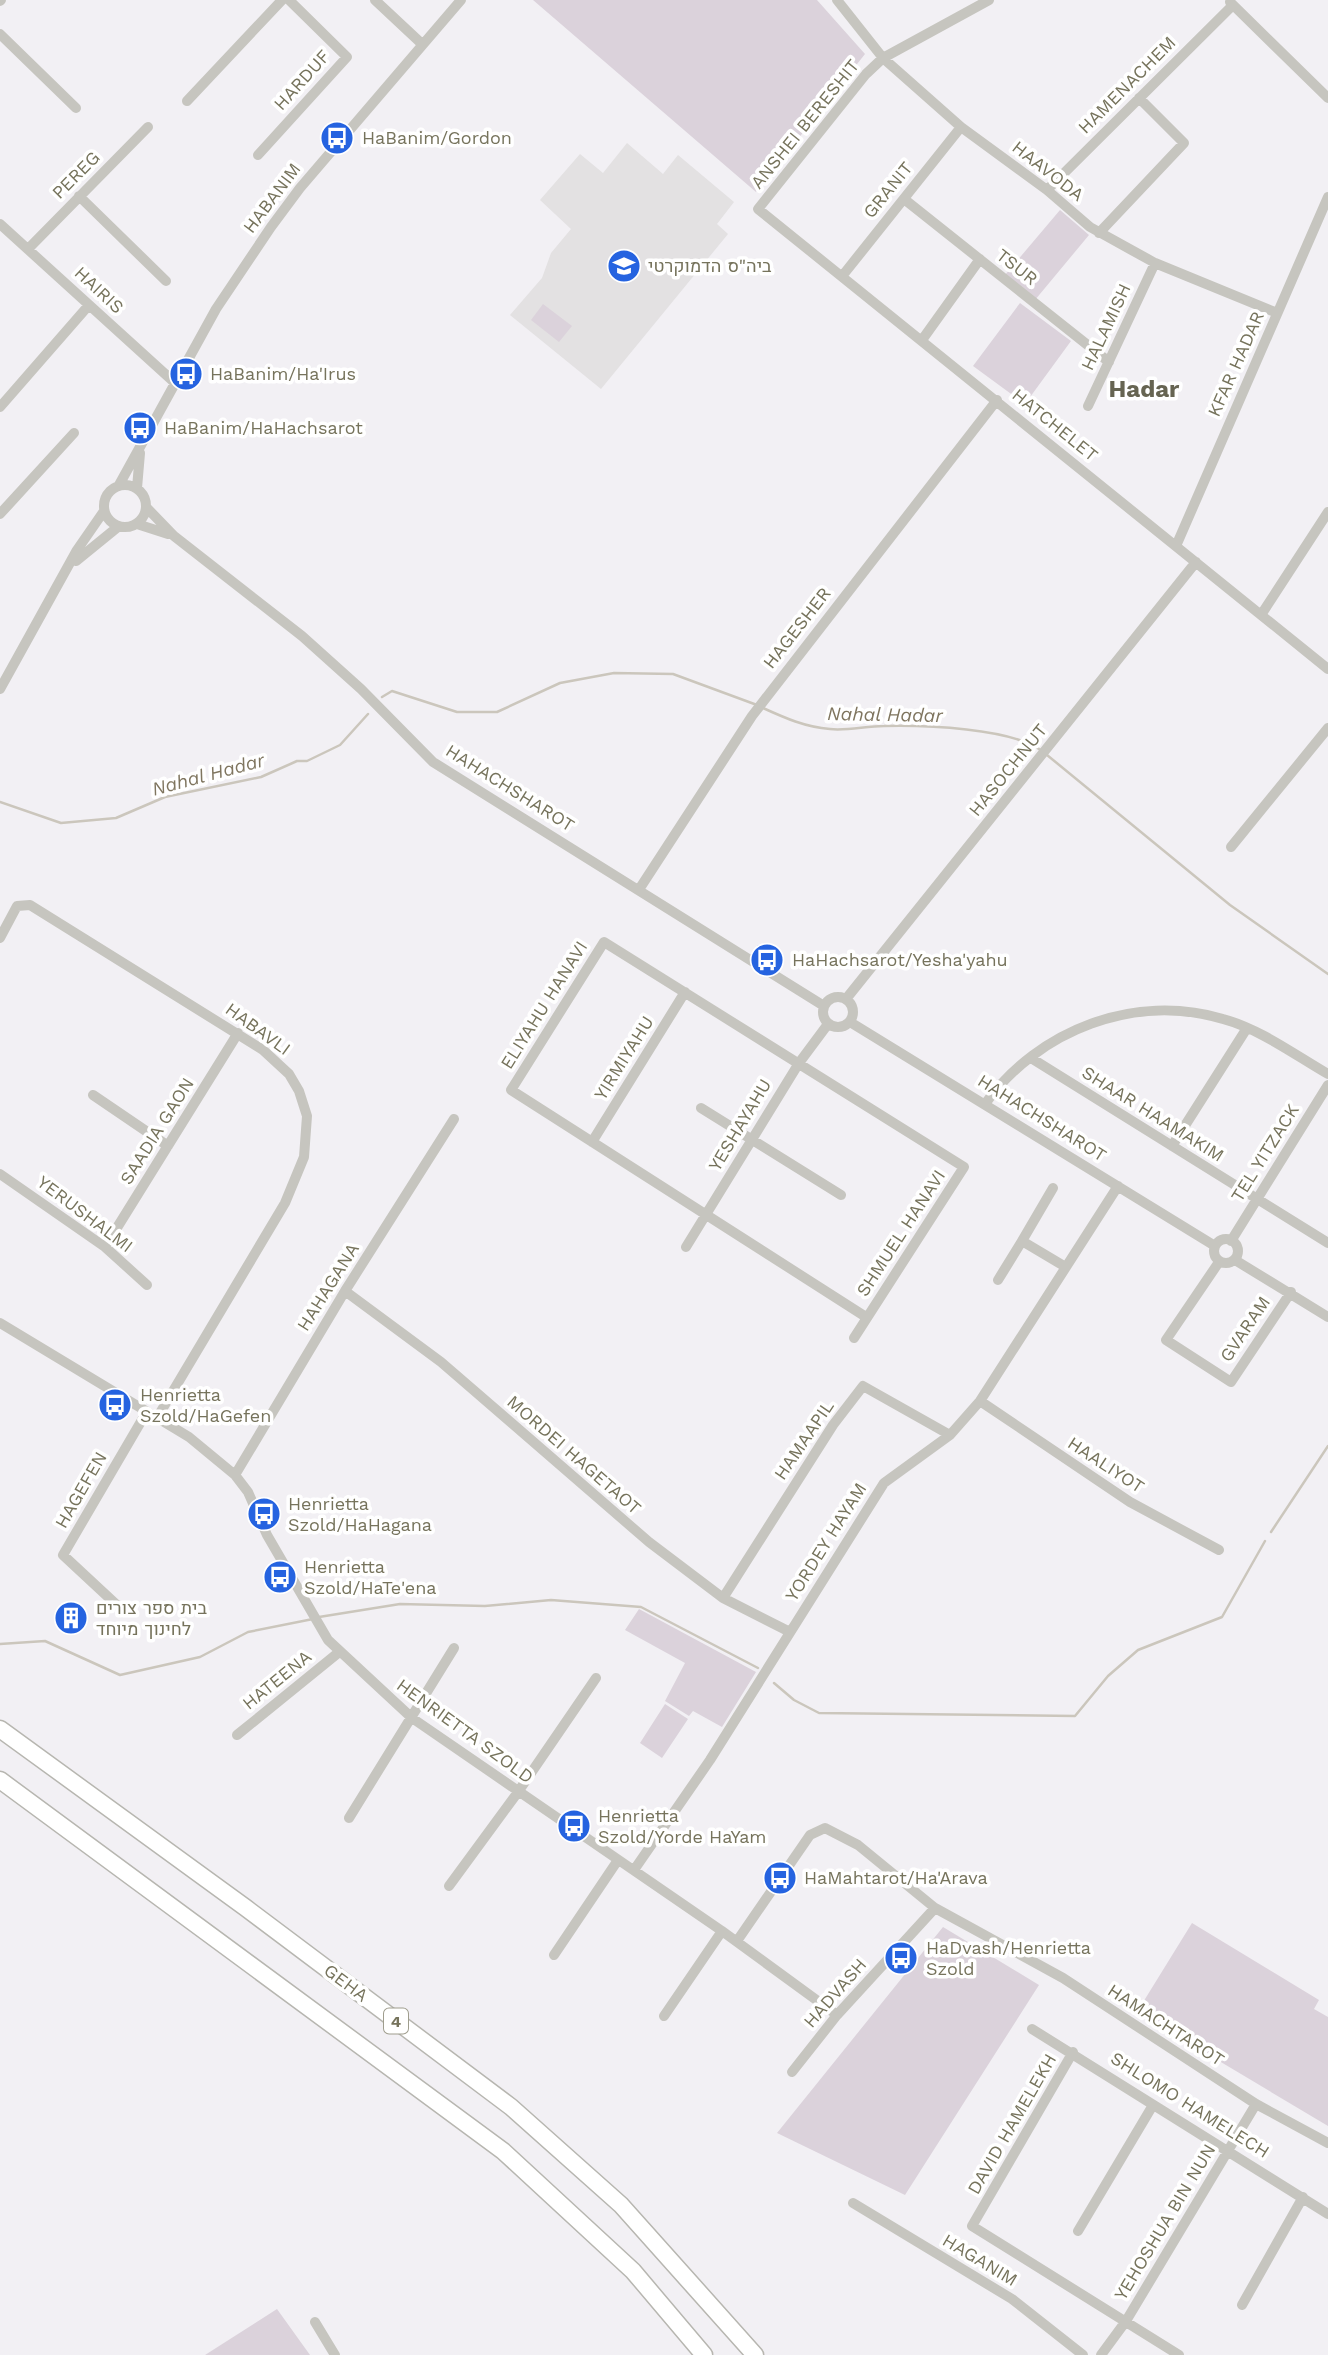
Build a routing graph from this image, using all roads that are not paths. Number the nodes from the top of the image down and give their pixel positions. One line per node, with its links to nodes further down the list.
1 (282, 0): 13 (street)
2 (289, 0): 17 (street, HARDUF)
3 (375, 0): 9 (street)
4 (461, 0): 9 (street, HABANIM)
5 (837, 0): 10 (street, HAAVODA)
6 (989, 0): 10 (street, ANSHEI BERESHIT)
7 (1230, 2): 11 (street); 12 (street, HAMENACHEM)
8 (0, 34): 14 (street)
9 (422, 44): 34 (street, HABANIM)
10 (883, 58): 16 (street, HAAVODA); 22 (street, ANSHEI BERESHIT)
11 (1328, 98)
12 (1139, 99): 18 (street, HAMENACHEM); 24 (street)
13 (187, 102)
14 (76, 108)
15 (148, 127): 19 (street, PEREG)
16 (961, 127): 18 (street, HAAVODA); 21 (street, GRANIT)
17 (258, 155)
18 (1047, 190): 24 (street, HAAVODA)
19 (79, 196): 25 (street, PEREG); 29 (street)
20 (1328, 197): 31 (street, KFAR HADAR)
21 (904, 199): 26 (street, TSUR); 28 (street, GRANIT)
22 (758, 209): 28 (street, HATCHELET)
23 (0, 224): 25 (street, HAIRIS)
24 (1099, 233): 27 (street, HAAVODA)
25 (29, 248): 30 (street, HAIRIS)
26 (980, 260): 32 (street); 33 (street, TSUR)
27 (1155, 263): 31 (street, HAAVODA); 33 (street, HALAMISH)
28 (843, 275): 32 (street, HATCHELET)
29 (166, 281)
30 (89, 305): 34 (street, HAIRIS); 37 (street)
31 (1278, 313): 50 (street, KFAR HADAR)
32 (922, 340): 35 (street, HATCHELET)
33 (1109, 362): 36 (street, HALAMISH)
34 (174, 382): 39 (street, HABANIM)
35 (997, 400): 50 (street, HATCHELET); 58 (street, HAGESHER)
36 (1088, 406)
37 (0, 407)
38 (75, 433): 45 (street)
39 (143, 440): 40 (street, HABANIM); 41 (street, HABANIM)
40 (119, 485): 41 (street); 43 (street)
41 (137, 488): 42 (street)
42 (146, 507): 46 (street); 49 (street, HAHACHSHAROT)
43 (104, 511): 47 (street); 52 (street)
44 (1328, 512): 48 (street)
45 (0, 513)
46 (137, 524): 47 (street); 49 (street, HAHACHSHAROT)
47 (119, 526): 52 (street)
48 (1323, 534): 53 (street)
49 (174, 536): 58 (street, HAHACHSHAROT)
50 (1176, 545): 51 (street, HATCHELET)
51 (1196, 562): 53 (street, HATCHELET); 61 (street, HASOCHNUT)
52 (69, 567): 55 (street)
53 (1261, 615): 54 (street, HATCHELET)
54 (1328, 669)
55 (0, 689)
56 (1328, 728): 57 (street)
57 (1231, 847)
58 (640, 888): 62 (street, HAHACHSHAROT)
59 (0, 938): 66 (street, HABAVLI)
60 (685, 992): 68 (street, ELIYAHU HANAVI); 76 (street, YIRMIYAHU); 76 (street, ELIYAHU HANAVI)
61 (846, 999): 62 (street); 63 (street)
62 (824, 1006): 64 (street)
63 (850, 1022): 64 (street); 72 (street, HAHACHSHAROT)
64 (828, 1024): 68 (street, YESHAYAHU)
65 (1247, 1028): 67 (street); 69 (street); 78 (street)
66 (238, 1033): 77 (street, SAADIA GAON); 104 (street, HABAVLI)
67 (1031, 1058): 72 (street); 78 (street, SHAAR HAAMAKIM)
68 (799, 1063): 75 (street, YESHAYAHU); 79 (street, ELIYAHU HANAVI)
69 (1328, 1074)
70 (1328, 1085): 84 (street, TEL YITZACK)
71 (93, 1095): 77 (street)
72 (985, 1104): 81 (street, HAHACHSHAROT)
73 (701, 1108): 75 (street)
74 (454, 1119): 97 (street, HAHAGANA)
75 (752, 1140): 83 (street); 85 (street, YESHAYAHU)
76 (592, 1142): 85 (street, ELIYAHU HANAVI)
77 (168, 1146): 90 (street, SAADIA GAON)
78 (1172, 1146): 84 (street, SHAAR HAAMAKIM)
79 (964, 1167): 99 (street, SHMUEL HANAVI)
80 (0, 1174): 90 (street, YERUSHALMI)
81 (1118, 1186): 89 (street, HAHACHSHAROT); 94 (street, YORDEY HAYAM)
82 (1053, 1188): 86 (street)
83 (841, 1195)
84 (1256, 1199): 87 (street, TEL YITZACK); 88 (street, SHAAR HAAMAKIM)
85 (706, 1215): 91 (street, YESHAYAHU); 99 (street, ELIYAHU HANAVI)
86 (1023, 1241): 94 (street); 95 (street)
87 (1231, 1241): 89 (street); 92 (street)
88 (1328, 1243)
89 (1215, 1246): 93 (street)
90 (105, 1247): 96 (street, YERUSHALMI)
91 (686, 1247)
92 (1235, 1260): 93 (street); 98 (street)
93 (1219, 1262): 98 (street, GVARAM)
94 (1064, 1266): 103 (street, YORDEY HAYAM)
95 (998, 1280)
96 (146, 1285)
97 (345, 1291): 106 (street, HAHAGANA); 108 (street, MORDEI HAGETAOT)
98 (1291, 1292): 100 (street)
99 (866, 1317): 102 (street, SHMUEL HANAVI)
100 (1328, 1317)
101 (0, 1323): 104 (street, HENRIETTA SZOLD)
102 (854, 1338)
103 (980, 1401): 105 (street, YORDEY HAYAM); 107 (street, HAALIYOT)
104 (152, 1415): 106 (street, HENRIETTA SZOLD); 109 (street, HAGEFEN)
105 (950, 1434): 108 (street, HAMAAPIL); 110 (street, YORDEY HAYAM)
106 (235, 1475): 112 (street, HENRIETTA SZOLD)
107 (1219, 1550)
108 (723, 1598): 110 (street, MORDEI HAGETAOT)
109 (120, 1608)
110 (790, 1632): 121 (street, YORDEY HAYAM)
111 (454, 1648): 114 (street)
112 (338, 1653): 114 (street, HENRIETTA SZOLD); 116 (street, HATEENA)
113 (596, 1678): 118 (street)
114 (412, 1718): 118 (street, HENRIETTA SZOLD); 119 (street)
115 (0, 1729): 145 (highway, GEHA / 4)
116 (237, 1735)
117 (0, 1780): 144 (highway, 4)
118 (518, 1793): 120 (street, HENRIETTA SZOLD); 122 (street)
119 (349, 1818)
120 (618, 1860): 121 (street, HENRIETTA SZOLD); 126 (street)
121 (634, 1870): 124 (street, HENRIETTA SZOLD)
122 (449, 1886)
123 (935, 1908): 125 (street, HAMACHTAROT); 127 (street, HADVASH); 132 (street, HAMACHTAROT)
124 (722, 1931): 125 (street, HENRIETTA SZOLD); 128 (street)
125 (737, 1941): 127 (street, HENRIETTA SZOLD)
126 (554, 1955)
127 (837, 2015): 131 (street, HADVASH)
128 (664, 2016)
129 (1032, 2029): 130 (street, SHLOMO HAMELECH)
130 (1073, 2052): 133 (street, SHLOMO HAMELECH); 141 (street, DAVID HAMELEKH)
131 (792, 2072)
132 (1256, 2104): 134 (street, HAMACHTAROT); 135 (street, YEHOSHUA BIN NUN)
133 (1153, 2105): 135 (street, SHLOMO HAMELECH); 139 (street)
134 (1328, 2143)
135 (1228, 2149): 136 (street, SHLOMO HAMELECH); 141 (street, YEHOSHUA BIN NUN)
136 (1303, 2197): 138 (street, SHLOMO HAMELECH); 140 (street)
137 (853, 2203): 146 (street, HAGANIM)
138 (1328, 2214)
139 (1078, 2231)
140 (1242, 2305)
141 (1126, 2321): 147 (street, YEHOSHUA BIN NUN); 148 (street)
142 (316, 2322): 143 (street)
143 (335, 2355)
144 (704, 2355)
145 (755, 2355)
146 (1083, 2355)
147 (1101, 2355)
148 (1179, 2355)

